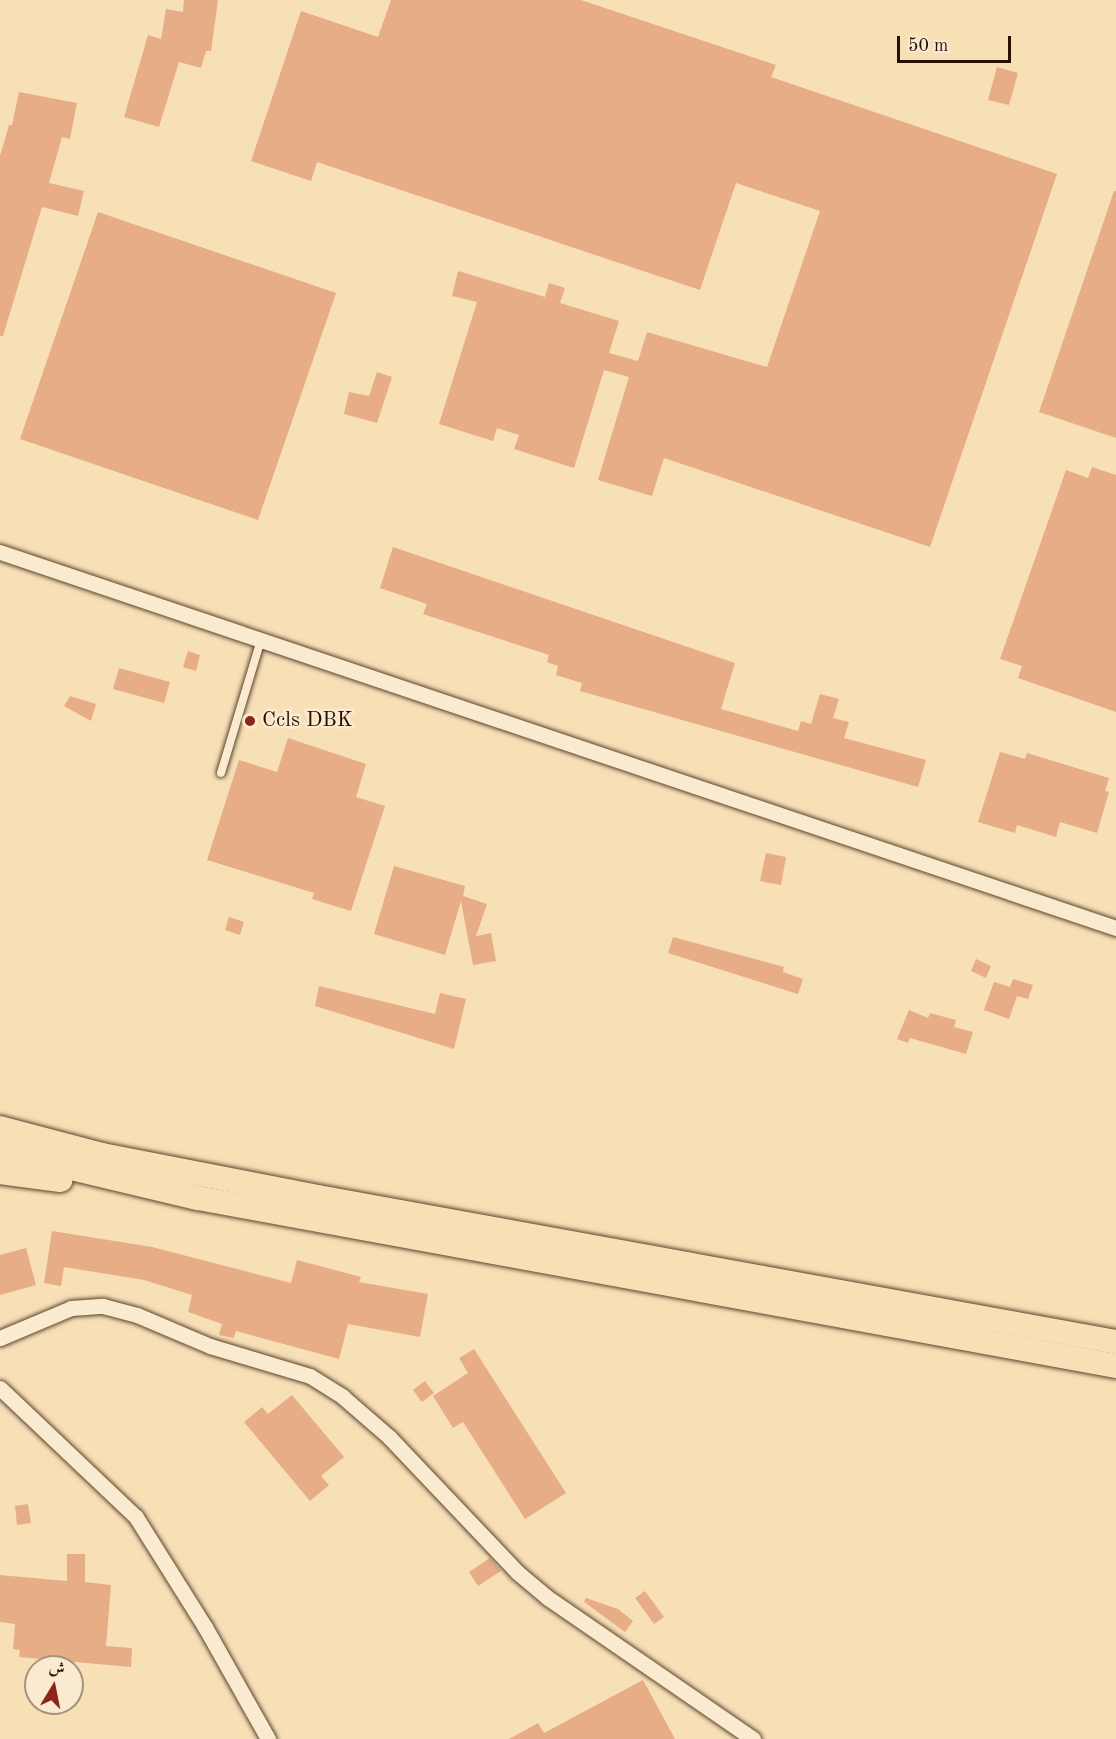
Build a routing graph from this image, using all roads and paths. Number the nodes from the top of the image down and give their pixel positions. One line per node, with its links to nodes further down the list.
1 (0, 552): 2 (street)
2 (261, 640): 3 (lane); 4 (street)
3 (221, 773)
4 (1116, 928)
5 (0, 1128): 10 (highway)
6 (0, 1151): 8 (highway)
7 (0, 1172): 8 (highway)
8 (131, 1182): 11 (highway)
9 (0, 1338): 14 (street)
10 (1116, 1342)
11 (1116, 1366)
12 (0, 1388): 13 (street)
13 (268, 1739)
14 (753, 1739)

